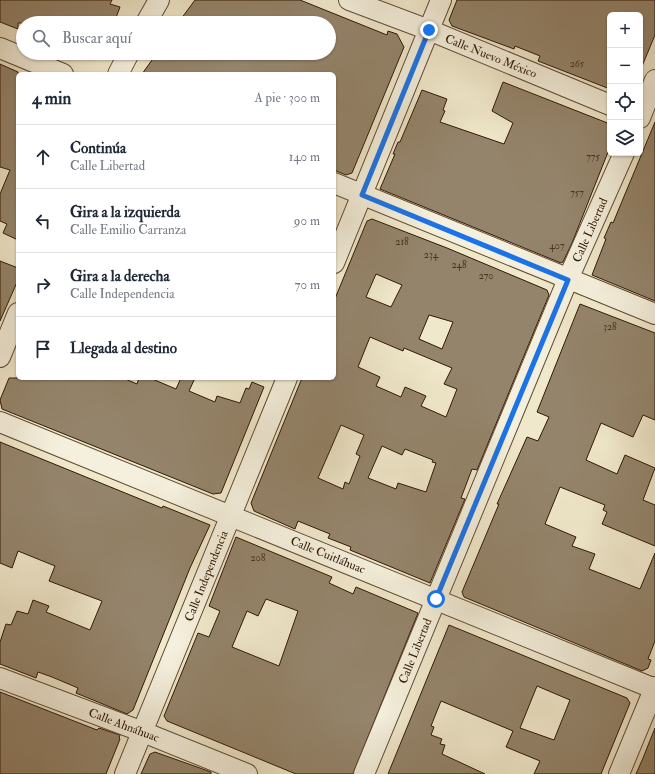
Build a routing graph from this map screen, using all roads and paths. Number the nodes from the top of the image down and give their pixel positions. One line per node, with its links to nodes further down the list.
1 (159, 0): 4 (street)
2 (349, 0): 5 (street, Calle Nuevo México)
3 (441, 0): 5 (street)
4 (150, 16)
5 (429, 30): 13 (street, Calle Nuevo México); 19 (street)
6 (0, 48): 7 (street)
7 (16, 55)
8 (29, 60): 10 (street)
9 (126, 60): 11 (street)
10 (58, 72)
11 (119, 72)
12 (655, 80): 14 (street)
13 (607, 104)
14 (643, 110)
15 (643, 118): 16 (street)
16 (655, 123)
17 (623, 156): 21 (street, Calle Libertad)
18 (336, 184): 19 (street)
19 (362, 195): 20 (street); 21 (street)
20 (336, 258)
21 (568, 280): 22 (street); 28 (street, Calle Libertad)
22 (655, 314)
23 (16, 317): 24 (street)
24 (0, 357)
25 (285, 380): 27 (street, Calle Independencia)
26 (0, 422): 27 (street, Calle Cuitláhuac)
27 (230, 515): 28 (street, Calle Cuitláhuac); 31 (street, Calle Independencia)
28 (436, 599): 30 (street, Calle Cuitláhuac); 34 (street, Calle Libertad)
29 (0, 678): 31 (street, Calle Ahnáhuac)
30 (655, 688): 35 (street)
31 (143, 732): 32 (street, Calle Independencia); 33 (street, Calle Ahnáhuac)
32 (125, 774)
33 (247, 774)
34 (364, 774)
35 (619, 774)

